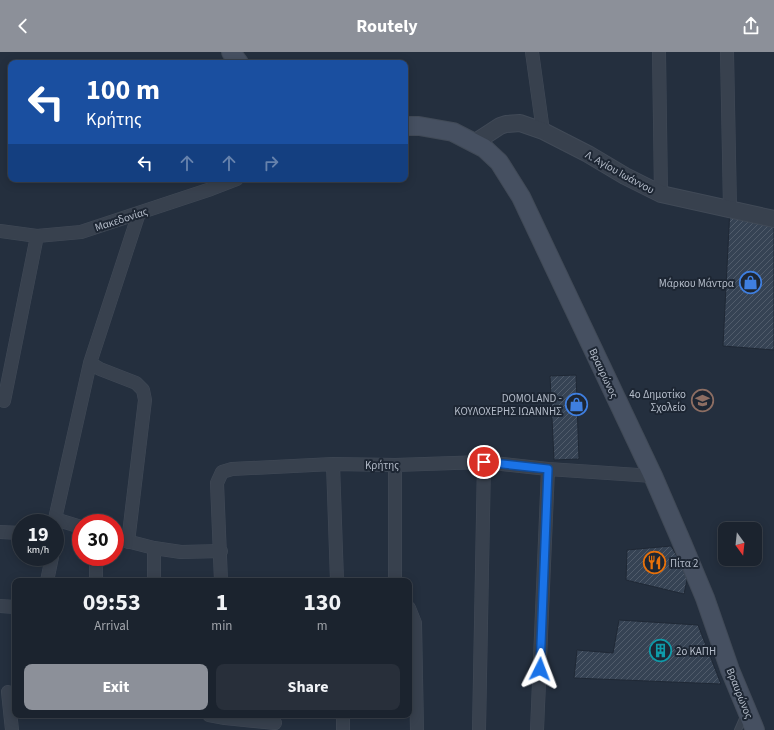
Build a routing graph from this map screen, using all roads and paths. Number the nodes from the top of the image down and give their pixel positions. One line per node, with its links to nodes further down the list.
1 (532, 52): 5 (street)
2 (659, 52): 8 (street)
3 (727, 52): 9 (street)
4 (408, 126): 6 (main road, Βραυρώνος)
5 (543, 131): 6 (street, Λ. Αγίου Ιωάννου); 8 (street, Λ. Αγίου Ιωάννου)
6 (474, 143): 20 (main road, Βραυρώνος)
7 (228, 182): 10 (street, Μακεδονίας)
8 (661, 194): 9 (street, Λ. Αγίου Ιωάννου)
9 (730, 208): 11 (street, Λ. Αγίου Ιωάννου)
10 (139, 213): 13 (street, Μακεδονίας); 14 (street)
11 (774, 219)
12 (0, 231): 13 (street, Μακεδονίας)
13 (37, 236): 15 (street)
14 (90, 364): 21 (street); 25 (street)
15 (4, 401)
16 (484, 462): 18 (street, Κρήτης); 19 (street, Κρήτης); 47 (street)
17 (333, 464): 18 (street, Κρήτης); 27 (street, Κρήτης); 34 (street)
18 (395, 465): 35 (street)
19 (548, 469): 20 (street, Κρήτης); 48 (street)
20 (653, 476): 40 (main road, Βραυρώνος)
21 (57, 514)
22 (0, 532): 23 (street)
23 (12, 533)
24 (124, 541): 25 (street)
25 (128, 542): 26 (street)
26 (154, 548): 27 (street); 32 (street)
27 (221, 551): 33 (street, Κρήτης)
28 (50, 566): 30 (street)
29 (96, 566): 31 (street)
30 (48, 578)
31 (96, 578)
32 (154, 578)
33 (221, 578)
34 (337, 578)
35 (395, 578)
36 (0, 606): 37 (street)
37 (12, 607)
38 (412, 616): 46 (street)
39 (8, 691): 44 (street)
40 (747, 711): 49 (lane); 50 (main road, Βραυρώνος)
41 (239, 718): 43 (street)
42 (343, 718): 45 (street)
43 (275, 723)
44 (12, 730)
45 (343, 730)
46 (416, 730)
47 (478, 730)
48 (537, 730)
49 (738, 730)
50 (755, 730)

